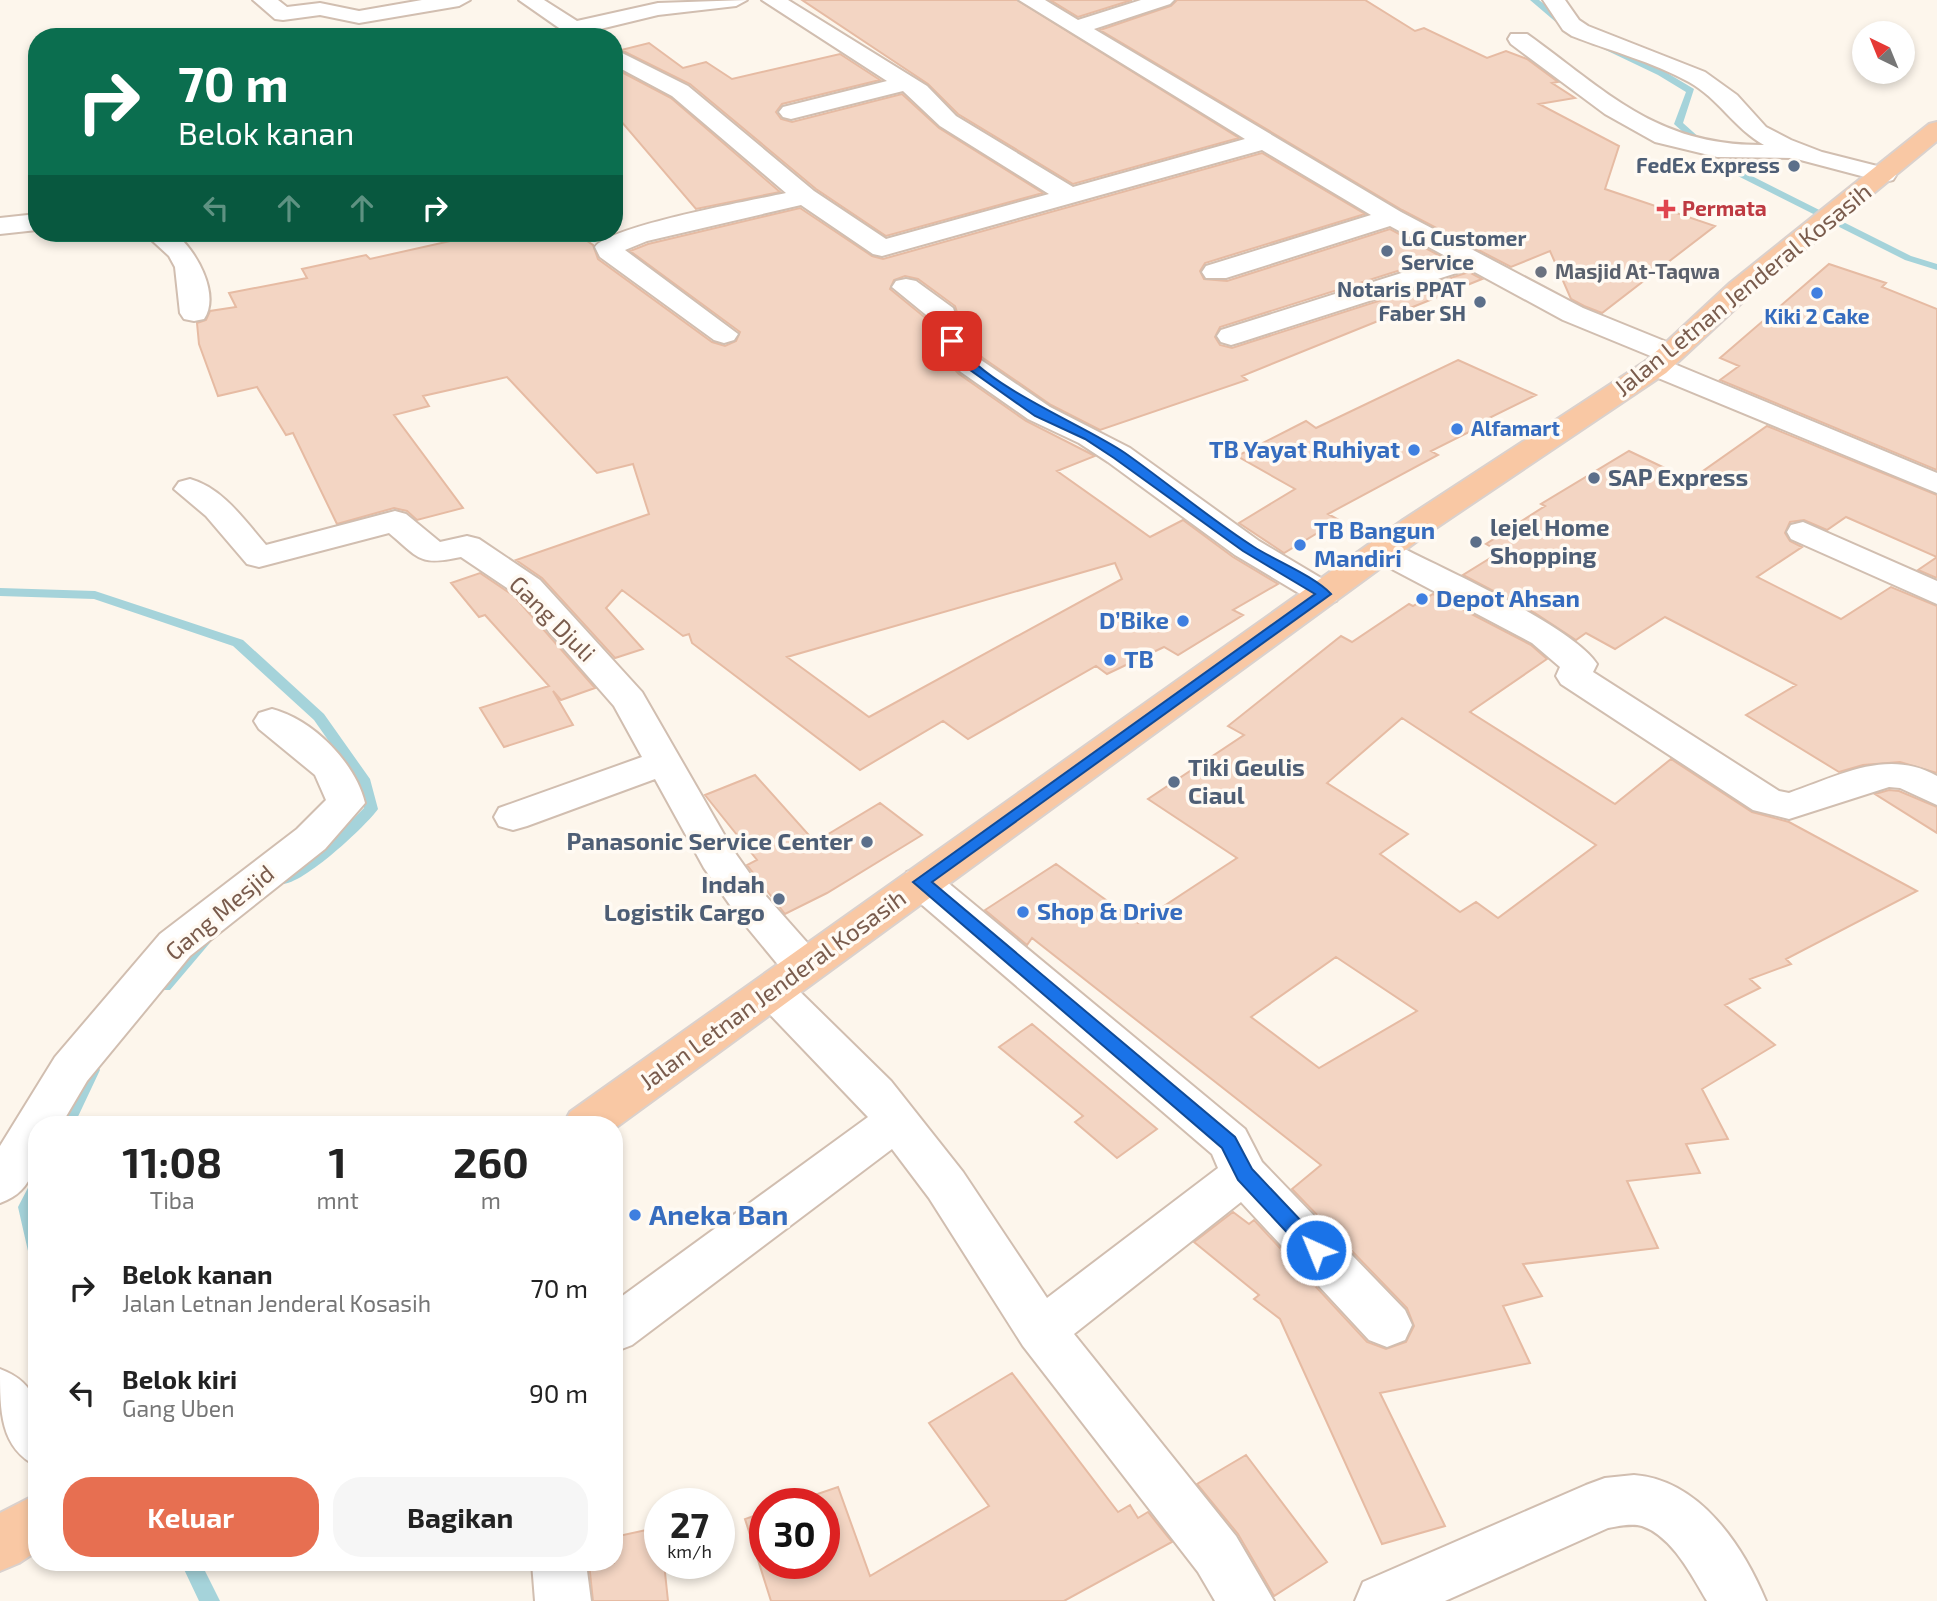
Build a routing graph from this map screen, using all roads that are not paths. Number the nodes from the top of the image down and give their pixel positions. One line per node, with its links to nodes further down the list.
1 (264, 0): 2 (street)
2 (459, 0)
3 (530, 0): 10 (street)
4 (736, 0): 11 (street)
5 (773, 0): 14 (street)
6 (1030, 0): 9 (street)
7 (1163, 0): 9 (street)
8 (1554, 0): 18 (street)
9 (1078, 27): 17 (street)
10 (573, 28)
11 (597, 28)
12 (1519, 39): 18 (street)
13 (623, 61): 20 (street)
14 (907, 83): 15 (street); 21 (street)
15 (791, 112)
16 (1937, 129): 19 (highway, Jalan Letnan Jenderal Kosasih)
17 (1266, 141): 21 (street); 22 (street)
18 (1794, 151): 19 (street)
19 (1884, 175): 34 (highway, Jalan Letnan Jenderal Kosasih)
20 (805, 196): 21 (street); 25 (street)
21 (1072, 197)
22 (1392, 217): 28 (street); 29 (street)
23 (28, 223): 24 (street)
24 (0, 226)
25 (623, 241)
26 (171, 242): 31 (street)
27 (620, 242): 32 (street)
28 (1473, 259): 33 (street); 34 (street)
29 (1216, 272)
30 (906, 287): 39 (street)
31 (194, 313)
32 (724, 334)
33 (1231, 336)
34 (1662, 360): 35 (street); 38 (highway, Jalan Letnan Jenderal Kosasih)
35 (1937, 484)
36 (190, 489): 42 (street, Gang Djuli)
37 (1803, 532): 40 (street)
38 (1383, 551): 39 (highway, Jalan Letnan Jenderal Kosasih); 43 (street)
39 (1324, 594): 45 (highway, Jalan Letnan Jenderal Kosasih)
40 (1937, 594)
41 (272, 721): 47 (street, Gang Mesjid)
42 (662, 763): 44 (street); 46 (street, Gang Djuli)
43 (1937, 792)
44 (513, 817)
45 (921, 882): 46 (highway, Jalan Letnan Jenderal Kosasih); 51 (street)
46 (788, 979): 48 (highway, Jalan Letnan Jenderal Kosasih); 49 (street, Gang Djuli)
47 (44, 1116)
48 (598, 1116)
49 (896, 1121): 53 (street); 55 (street, Gang Djuli)
50 (28, 1142): 52 (street, Gang Mesjid)
51 (1245, 1175): 54 (street); 55 (street)
52 (0, 1184)
53 (623, 1323)
54 (1387, 1325)
55 (1041, 1331): 62 (street, Gang Djuli)
56 (0, 1392): 57 (street)
57 (28, 1430)
58 (28, 1525): 59 (highway)
59 (0, 1545)
60 (560, 1571): 61 (street)
61 (563, 1601)
62 (1246, 1601)
63 (1383, 1601): 64 (street)
64 (1738, 1601)

